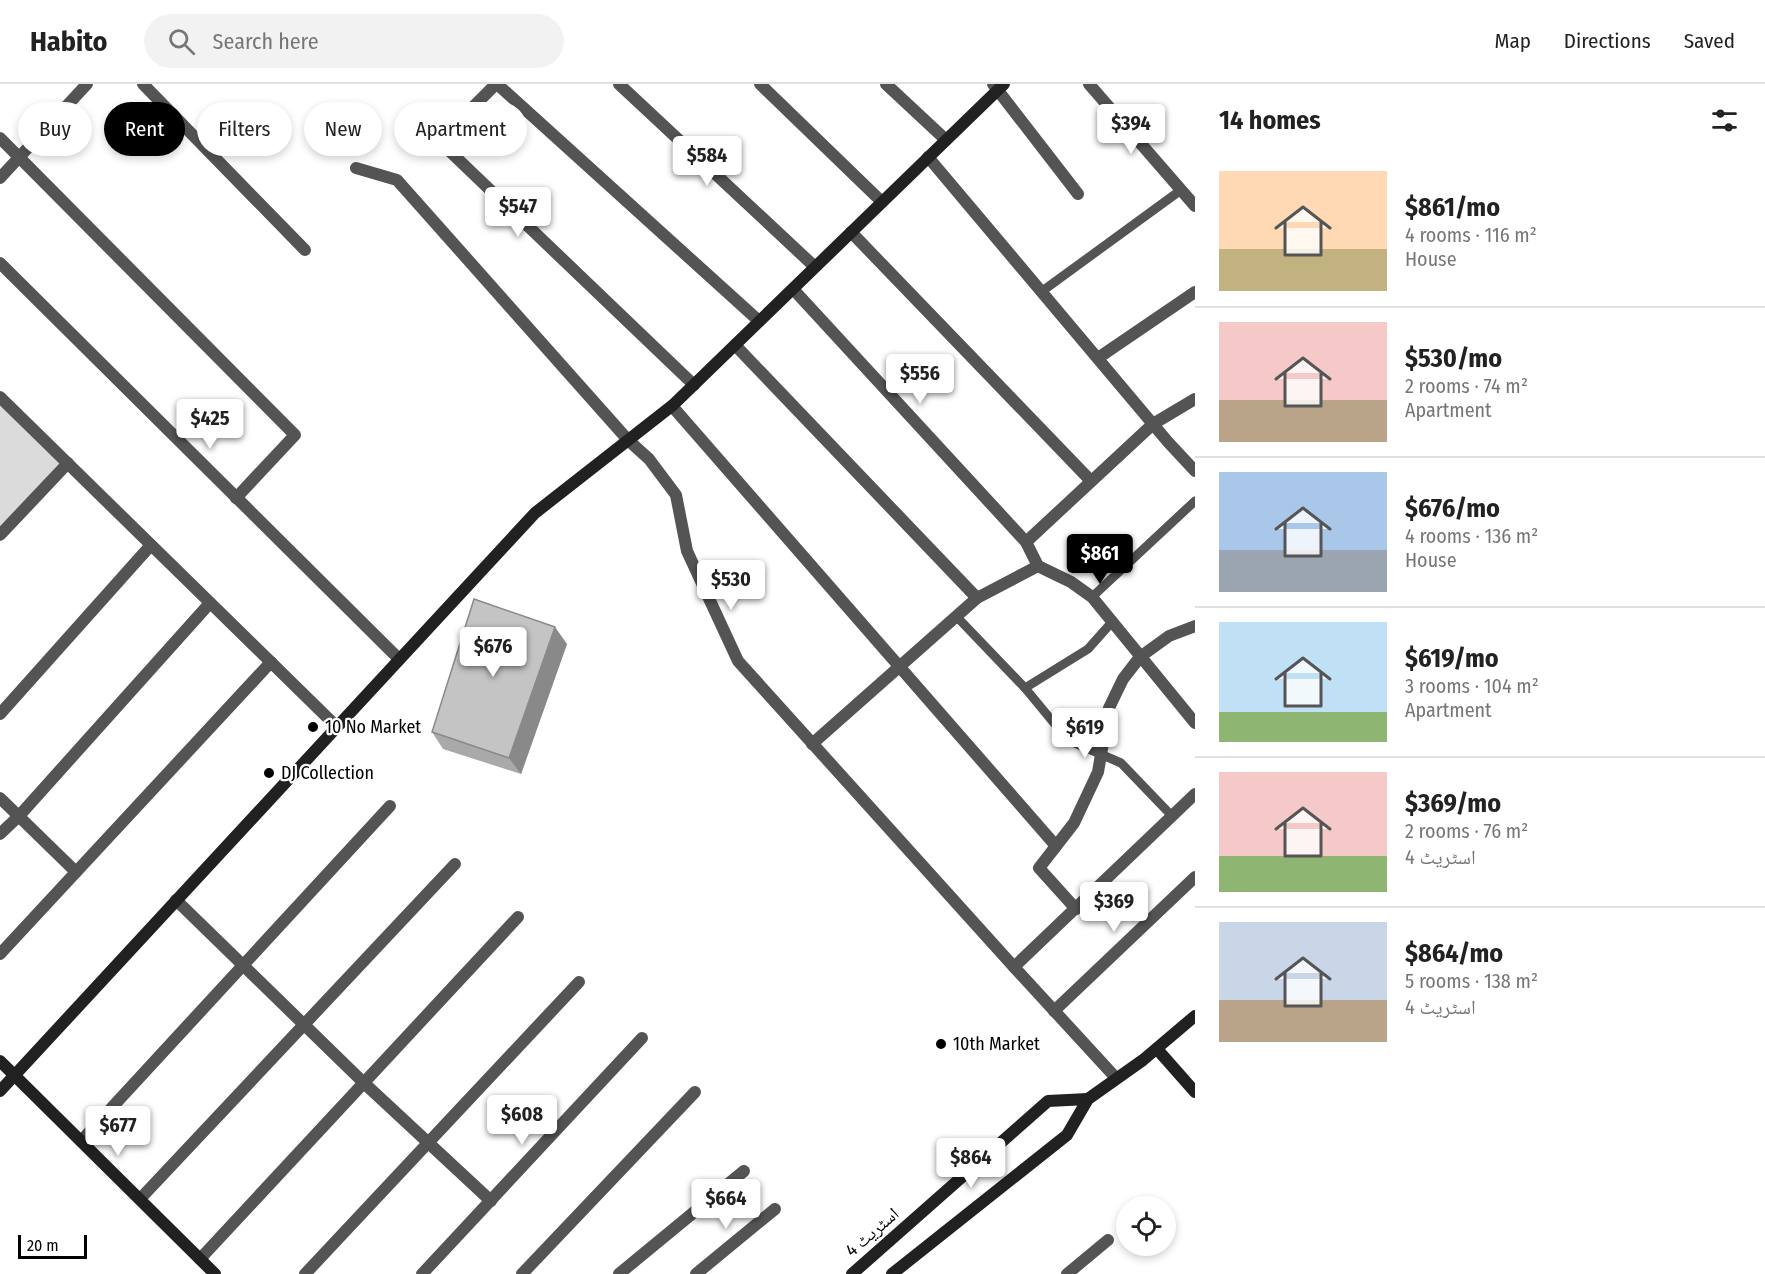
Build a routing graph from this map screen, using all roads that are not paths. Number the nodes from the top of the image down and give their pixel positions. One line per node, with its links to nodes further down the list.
1 (87, 84): 11 (street)
2 (143, 84): 20 (street)
3 (497, 84): 26 (street); 29 (street)
4 (619, 84): 22 (street)
5 (760, 84): 17 (street)
6 (886, 84): 10 (street)
7 (1089, 84): 15 (street)
8 (998, 86): 10 (street); 16 (street)
9 (0, 138): 11 (street)
10 (946, 140): 12 (street)
11 (19, 157): 14 (street); 38 (street)
12 (928, 157): 17 (street); 24 (street)
13 (356, 168): 34 (street)
14 (0, 178)
15 (1181, 190): 18 (street); 24 (lane)
16 (1078, 194)
17 (882, 202): 19 (street)
18 (1195, 206)
19 (851, 232): 22 (street); 37 (street)
20 (305, 250)
21 (0, 263): 38 (street)
22 (815, 267): 23 (street)
23 (793, 289): 26 (street); 41 (street)
24 (1041, 292): 28 (street)
25 (1195, 292): 28 (street)
26 (759, 321): 27 (street)
27 (735, 345): 29 (street); 45 (street)
28 (1098, 358): 33 (street)
29 (694, 384): 32 (street)
30 (0, 397): 35 (street)
31 (1195, 399): 33 (street)
32 (672, 406): 34 (street); 53 (street)
33 (1153, 424): 36 (street); 37 (street)
34 (628, 440): 51 (street); 58 (street)
35 (68, 463): 40 (street); 42 (street)
36 (1195, 471)
37 (1092, 481): 41 (street)
38 (236, 498): 51 (street)
39 (1195, 501): 44 (lane)
40 (0, 535)
41 (1026, 542): 43 (street)
42 (151, 545): 46 (street); 55 (street)
43 (1038, 566): 44 (street); 45 (street)
44 (1092, 597): 48 (street)
45 (977, 598): 47 (street)
46 (210, 603): 52 (street); 63 (street)
47 (956, 616): 53 (street); 54 (lane)
48 (1112, 622): 50 (street); 54 (lane)
49 (1195, 626): 50 (street)
50 (1140, 657): 56 (street); 59 (street)
51 (399, 659): 57 (street)
52 (270, 662): 57 (street); 68 (street)
53 (900, 666): 58 (street); 66 (street)
54 (1025, 688): 59 (lane)
55 (0, 714)
56 (1195, 723)
57 (336, 726): 70 (street)
58 (812, 744): 75 (street)
59 (1101, 755): 64 (lane); 66 (street)
60 (1195, 794): 64 (street)
61 (0, 798): 63 (street)
62 (390, 806): 74 (street)
63 (19, 816): 65 (street); 68 (street)
64 (1172, 816): 71 (street)
65 (0, 834)
66 (1056, 846): 71 (street)
67 (455, 864): 79 (street)
68 (75, 872): 73 (street)
69 (1195, 877): 77 (street)
70 (176, 900): 74 (street); 83 (street)
71 (1076, 909): 75 (street)
72 (518, 917): 85 (street)
73 (0, 954)
74 (244, 965): 79 (street); 90 (street)
75 (1014, 967): 77 (street)
76 (579, 982): 91 (street)
77 (1054, 1011): 84 (street)
78 (1195, 1016): 81 (street)
79 (305, 1024): 85 (street); 93 (street)
80 (642, 1038): 94 (street)
81 (1157, 1048): 84 (street); 88 (street)
82 (0, 1061): 83 (street)
83 (15, 1076): 86 (street); 90 (street)
84 (1116, 1078): 89 (street)
85 (364, 1083): 91 (street); 97 (street)
86 (0, 1091)
87 (695, 1092): 101 (street)
88 (1195, 1092)
89 (1088, 1099): 104 (street, اسٹریٹ 4); 105 (street)
90 (81, 1141): 93 (street)
91 (429, 1143): 94 (street); 99 (street)
92 (744, 1171): 102 (street)
93 (140, 1199): 97 (street)
94 (491, 1202): 100 (street)
95 (775, 1209): 103 (street)
96 (1108, 1240): 106 (street)
97 (200, 1259): 98 (street)
98 (215, 1274)
99 (305, 1274)
100 (422, 1274)
101 (522, 1274)
102 (618, 1274)
103 (696, 1274)
104 (852, 1274)
105 (892, 1274)
106 (1067, 1274)

